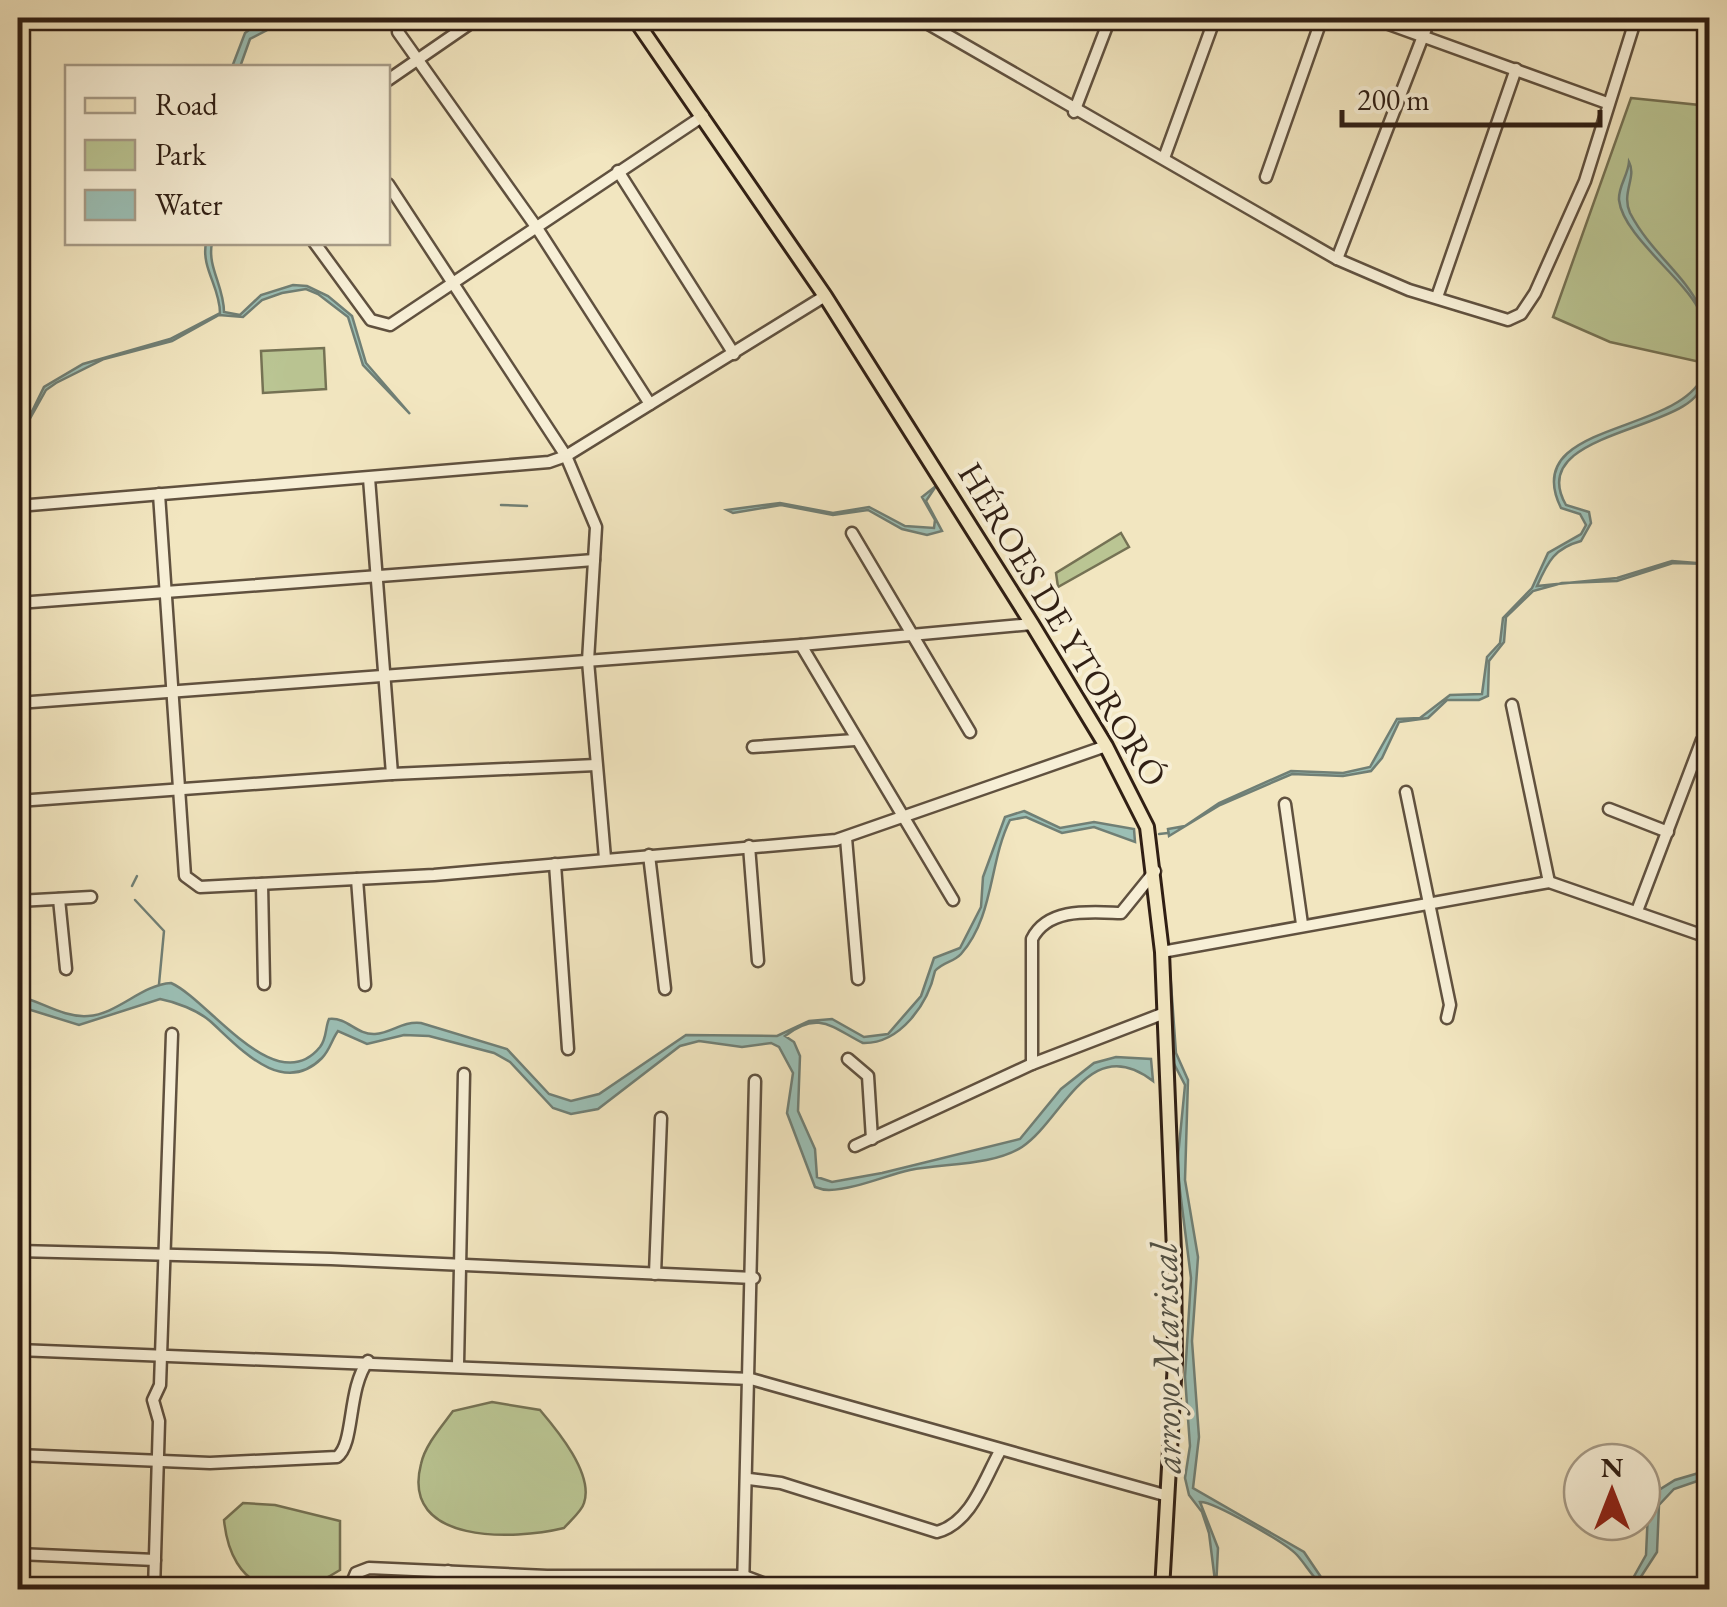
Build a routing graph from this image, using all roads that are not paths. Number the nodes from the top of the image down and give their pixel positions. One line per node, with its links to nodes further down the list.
1 (478, 18): 12 (street)
2 (634, 18): 17 (main road, HÉROES DE YTORORÓ)
3 (918, 18): 16 (street)
4 (1110, 18): 16 (street)
5 (1215, 18): 18 (street)
6 (1322, 18): 20 (street)
7 (1372, 18): 11 (street)
8 (1430, 18): 11 (street)
9 (1636, 18): 15 (street)
10 (398, 32): 12 (street)
11 (1424, 36): 13 (street); 24 (street)
12 (418, 59): 14 (street); 22 (street)
13 (1516, 69): 15 (street); 27 (street)
14 (390, 79)
15 (1607, 103): 27 (street)
16 (1074, 112): 18 (street)
17 (703, 116): 19 (street); 26 (main road, HÉROES DE YTORORÓ)
18 (1164, 158): 24 (street)
19 (618, 171): 22 (street); 28 (street)
20 (1266, 177)
21 (390, 187): 25 (street)
22 (537, 228): 25 (street); 29 (street)
23 (316, 245): 25 (street)
24 (1337, 259): 27 (street)
25 (455, 285): 30 (street)
26 (825, 296): 28 (street); 39 (main road, HÉROES DE YTORORÓ)
27 (1437, 297)
28 (734, 354): 29 (street)
29 (650, 404): 30 (street)
30 (566, 456): 31 (street); 35 (street)
31 (368, 478): 32 (street); 36 (street)
32 (160, 494): 33 (street); 37 (street)
33 (18, 506)
34 (852, 533): 40 (street)
35 (594, 560): 36 (street); 42 (street)
36 (373, 577): 37 (street); 43 (street)
37 (168, 593): 38 (street); 44 (street)
38 (18, 602)
39 (1032, 624): 40 (street); 50 (main road, HÉROES DE YTORORÓ)
40 (911, 634): 41 (street); 47 (street)
41 (801, 646): 42 (street); 48 (street)
42 (588, 661): 43 (street); 52 (street)
43 (384, 677): 44 (street); 53 (street)
44 (175, 690): 45 (street); 54 (street)
45 (18, 703)
46 (1512, 705): 68 (street)
47 (970, 732)
48 (855, 740): 51 (street); 59 (street)
49 (1702, 740): 60 (street)
50 (1106, 746): 59 (street); 66 (main road, HÉROES DE YTORORÓ)
51 (753, 747)
52 (596, 765): 53 (street); 64 (street)
53 (392, 774): 54 (street)
54 (182, 788): 56 (street); 69 (street)
55 (1406, 792): 74 (street)
56 (18, 801)
57 (1285, 804): 76 (street)
58 (1609, 810): 60 (street)
59 (901, 818): 61 (street); 72 (street)
60 (1668, 832): 75 (street)
61 (846, 838): 62 (street); 81 (street)
62 (749, 846): 63 (street); 79 (street)
63 (649, 855): 64 (street); 84 (street)
64 (605, 858): 65 (street)
65 (555, 864): 67 (street); 88 (street)
66 (1155, 870): 78 (main road, HÉROES DE YTORORÓ); 90 (street)
67 (356, 879): 69 (street); 83 (street)
68 (1549, 882): 74 (street); 75 (street)
69 (262, 884): 82 (street)
70 (90, 896): 71 (street)
71 (59, 899): 73 (street); 80 (street)
72 (952, 900)
73 (18, 901)
74 (1428, 902): 76 (street); 86 (street)
75 (1637, 911): 77 (street)
76 (1302, 924): 78 (street)
77 (1710, 938)
78 (1162, 952): 85 (main road, HÉROES DE YTORORÓ)
79 (758, 960)
80 (66, 970)
81 (858, 978)
82 (264, 984)
83 (364, 985)
84 (665, 989)
85 (1162, 1014): 90 (street); 110 (main road, HÉROES DE YTORORÓ)
86 (1447, 1018)
87 (172, 1034): 97 (street)
88 (568, 1050)
89 (848, 1060): 94 (street)
90 (1032, 1064): 94 (street)
91 (464, 1074): 98 (street)
92 (755, 1081): 100 (street)
93 (661, 1118): 99 (street)
94 (872, 1138): 95 (street)
95 (855, 1146)
96 (18, 1251): 97 (street)
97 (165, 1255): 98 (street); 102 (street)
98 (460, 1266): 99 (street); 104 (street)
99 (655, 1274): 100 (street)
100 (754, 1278): 105 (street)
101 (18, 1350): 102 (street)
102 (160, 1355): 103 (street); 108 (street)
103 (368, 1361): 104 (street); 108 (street)
104 (458, 1364): 105 (street)
105 (751, 1379): 106 (street); 109 (street)
106 (1000, 1451): 109 (street); 110 (street)
107 (18, 1455): 108 (street)
108 (159, 1459): 112 (street)
109 (749, 1479): 116 (street)
110 (1168, 1496): 124 (main road, HÉROES DE YTORORÓ)
111 (18, 1554): 112 (street)
112 (154, 1560): 117 (street)
113 (448, 1571): 114 (street); 118 (street); 119 (street)
114 (547, 1576): 115 (street); 120 (street)
115 (644, 1576): 116 (street); 121 (street)
116 (744, 1576): 122 (street); 123 (street)
117 (154, 1590)
118 (350, 1590)
119 (447, 1590)
120 (546, 1590)
121 (643, 1590)
122 (743, 1590)
123 (781, 1590)
124 (1162, 1590)

